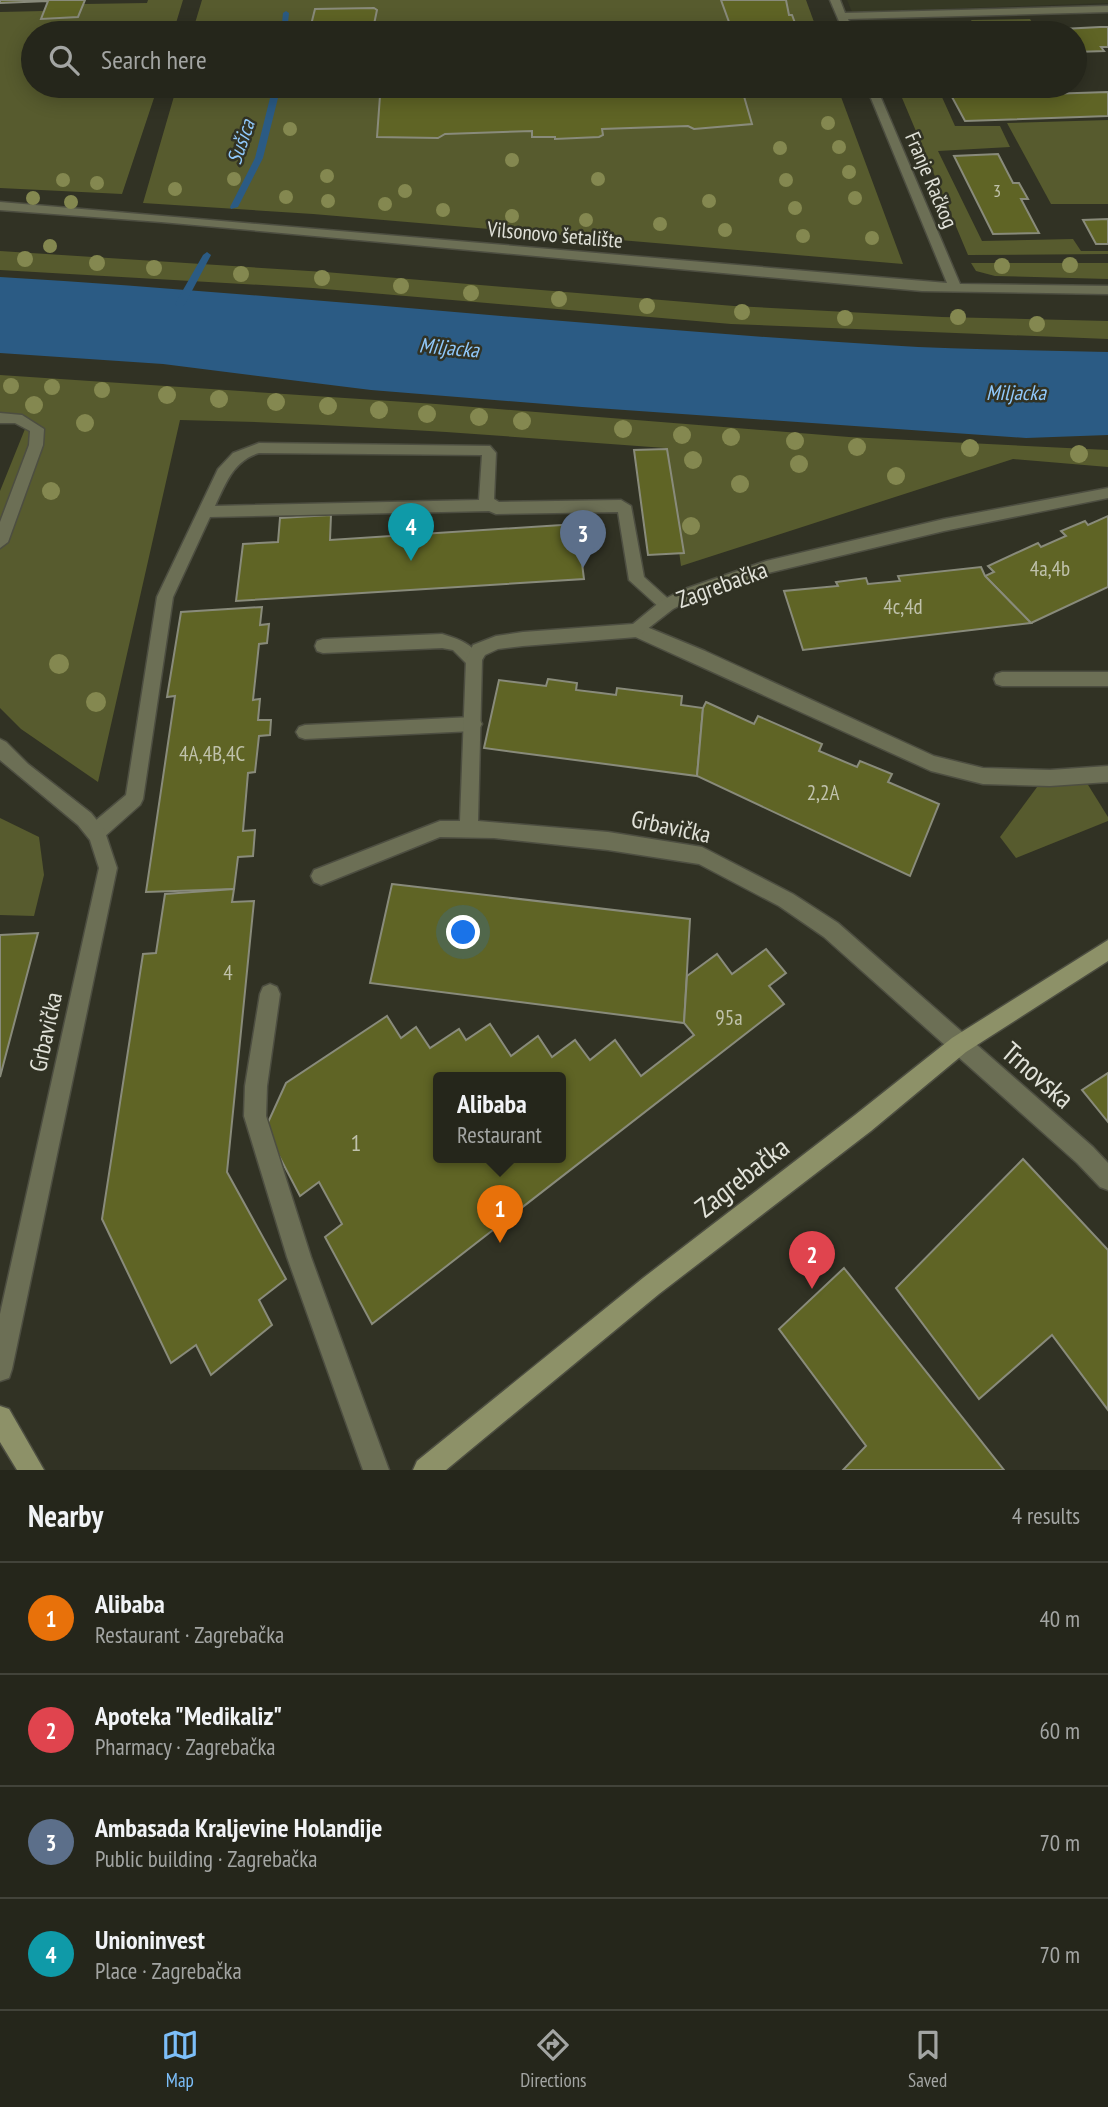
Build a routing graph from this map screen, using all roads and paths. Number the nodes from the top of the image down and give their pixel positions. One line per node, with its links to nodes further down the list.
1 (835, 0): 3 (street)
2 (1108, 9): 3 (street)
3 (842, 16): 4 (street)
4 (844, 21)
5 (876, 98): 7 (street, Franje Račkog)
6 (0, 206): 7 (street, Vilsonovo šetalište)
7 (956, 289): 8 (street, Vilsonovo šetalište)
8 (1108, 290)
9 (0, 418): 13 (street)
10 (1108, 493): 14 (street, Zagrebačka)
11 (489, 505): 12 (street); 12 (street); 14 (street)
12 (205, 512): 25 (street)
13 (0, 542)
14 (667, 606): 15 (street, Zagrebačka)
15 (637, 630): 17 (street); 23 (street)
16 (323, 646): 17 (street)
17 (474, 660): 20 (street)
18 (1002, 679): 19 (street)
19 (1108, 679)
20 (473, 724): 21 (street); 24 (street)
21 (305, 732)
22 (0, 747): 25 (street, Grbavička)
23 (1108, 775)
24 (470, 830): 26 (street, Grbavička); 29 (street, Grbavička)
25 (96, 832): 31 (street, Grbavička)
26 (321, 876)
27 (1108, 950): 29 (main road, Zagrebačka)
28 (270, 995): 34 (street)
29 (959, 1045): 30 (street, Trnovska); 35 (main road, Zagrebačka)
30 (1108, 1179)
31 (0, 1369)
32 (0, 1418): 33 (main road)
33 (32, 1470)
34 (376, 1470)
35 (426, 1470)

